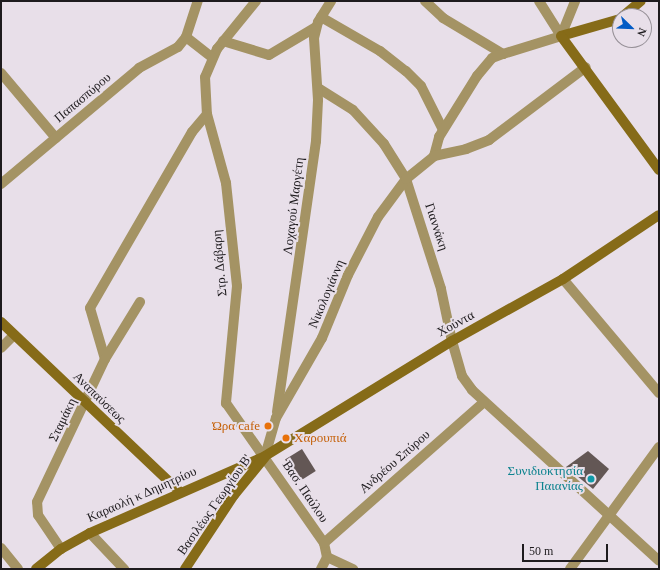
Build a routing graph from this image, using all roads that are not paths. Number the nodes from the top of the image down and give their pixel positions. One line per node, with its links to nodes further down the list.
1 (198, 1): 13 (street)
2 (256, 1): 14 (street, Στρ. Δάβαρη)
3 (331, 1): 9 (street, Λοχαγού Μαργέτη)
4 (425, 1): 15 (street)
5 (539, 1): 12 (street)
6 (575, 1): 12 (street)
7 (641, 1): 8 (street)
8 (633, 8)
9 (321, 17): 11 (street, Λοχαγού Μαργέτη); 21 (street)
10 (612, 20): 12 (street)
11 (316, 27): 14 (street); 19 (street, Λοχαγού Μαργέτη)
12 (561, 36): 15 (street); 17 (street)
13 (186, 37): 16 (street); 22 (street, Παπασπύρου)
14 (224, 41): 16 (street, Στρ. Δάβαρη)
15 (503, 54): 21 (street)
16 (212, 57): 20 (street, Στρ. Δάβαρη)
17 (586, 67): 23 (street, Νικολογιάννη); 24 (street)
18 (1, 73): 22 (street)
19 (318, 88): 25 (street, Γιαννάκη); 38 (street, Λοχαγού Μαργέτη)
20 (207, 114): 34 (street); 40 (street, Στρ. Δάβαρη)
21 (443, 130): 23 (street)
22 (56, 138): 26 (street, Παπασπύρου)
23 (434, 156): 25 (street, Νικολογιάννη)
24 (659, 170)
25 (406, 179): 32 (street, Γιαννάκη); 38 (street, Νικολογιάννη)
26 (1, 184)
27 (659, 215): 28 (street, Χούντα)
28 (564, 279): 32 (street, Χούντα); 35 (street)
29 (140, 302): 34 (street, Σταμάκη)
30 (1, 322): 31 (street, Αναπαύσεως)
31 (14, 334): 33 (street); 37 (street, Αναπαύσεως)
32 (452, 341): 36 (street, Γιαννάκη); 40 (street, Χούντα)
33 (1, 348)
34 (105, 359): 37 (street, Σταμάκη)
35 (659, 393)
36 (484, 402): 42 (street, Γιαννάκη); 44 (street, Ανδρέου Σπύρου)
37 (85, 404): 41 (street, Αναπαύσεως); 46 (street, Σταμάκη)
38 (276, 418): 40 (street, Νικολογιάννη)
39 (659, 447): 42 (street)
40 (265, 456): 41 (street, Καραολή κ Δημητρίου); 44 (street, Βασ. Παύλου); 52 (street, Βασιλέως Γεωργίου Β')
41 (180, 492): 43 (street, Καραολή κ Δημητρίου)
42 (609, 516): 48 (street, Γιαννάκη); 55 (street)
43 (90, 533): 46 (street, Καραολή κ Δημητρίου); 51 (street)
44 (324, 543): 47 (street)
45 (1, 548): 49 (street)
46 (61, 549): 50 (street, Καραολή κ Δημητρίου)
47 (327, 557): 53 (street); 54 (street)
48 (659, 560)
49 (18, 569)
50 (36, 569)
51 (124, 569)
52 (185, 569)
53 (321, 569)
54 (353, 569)
55 (570, 569)

